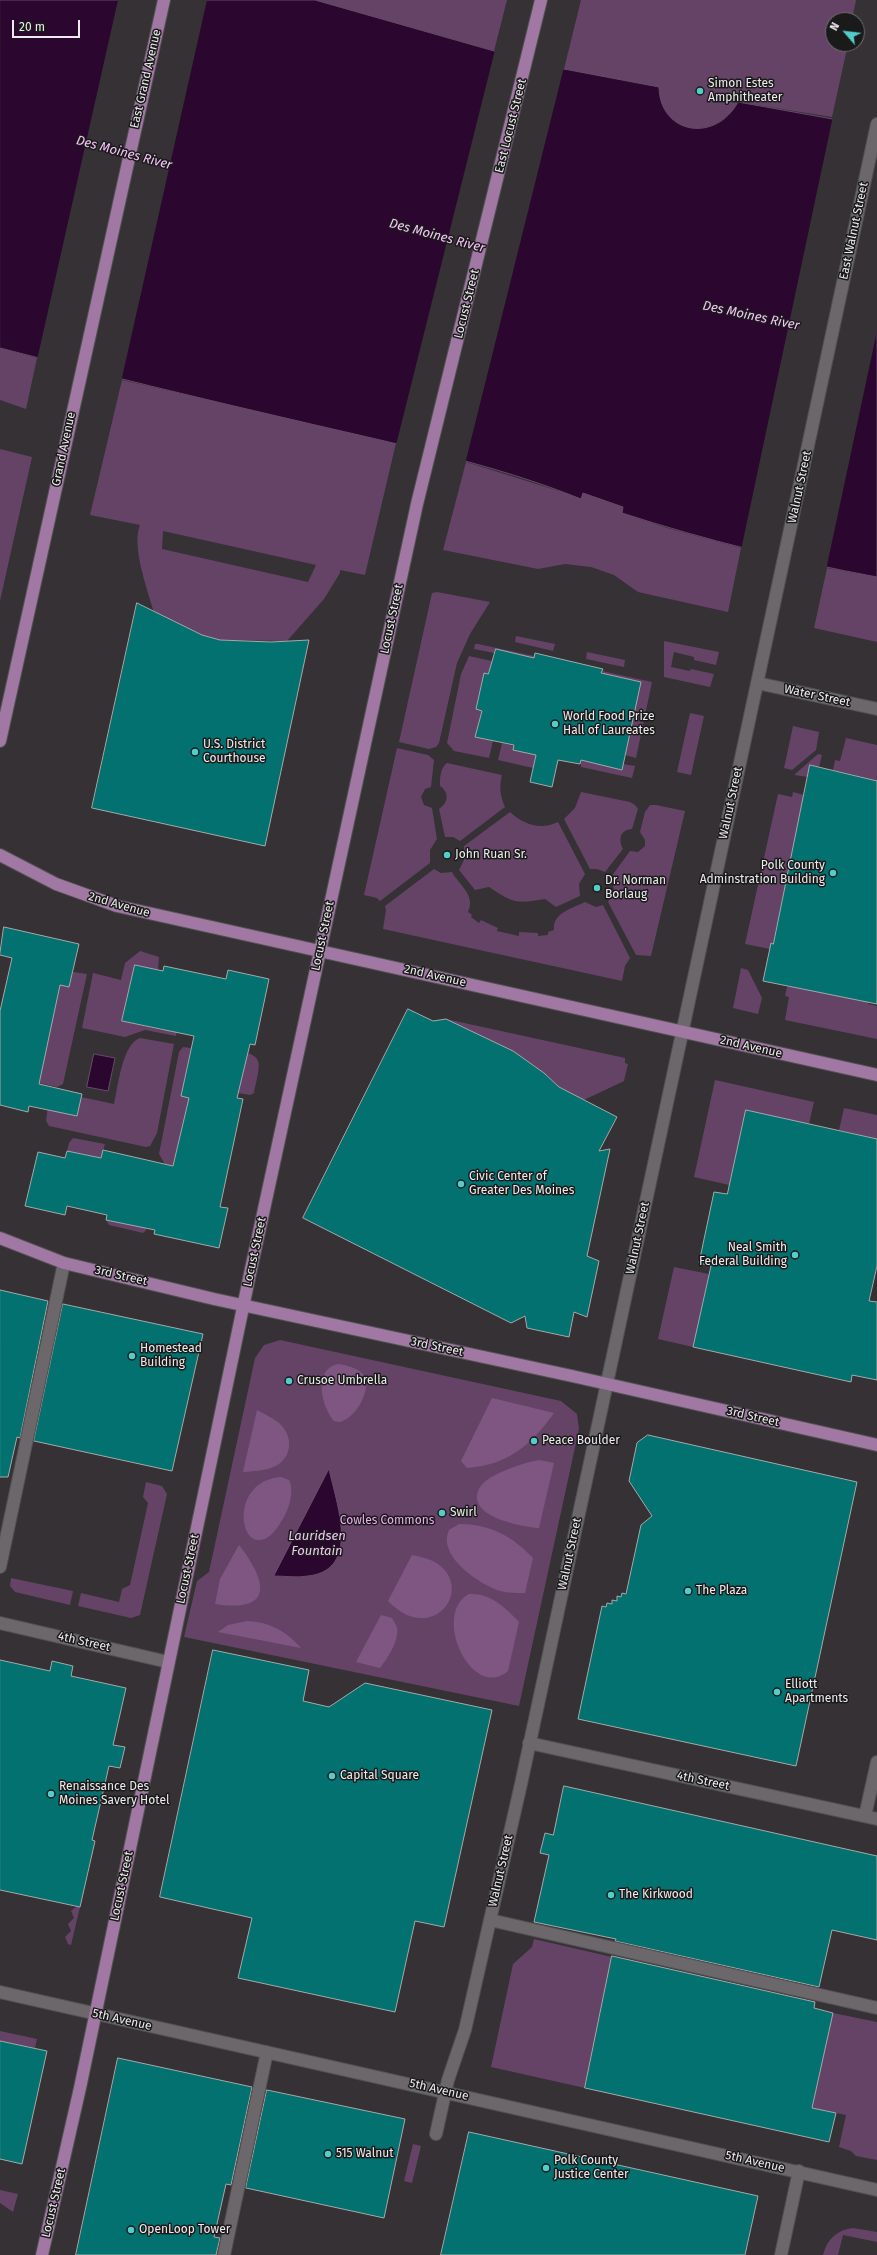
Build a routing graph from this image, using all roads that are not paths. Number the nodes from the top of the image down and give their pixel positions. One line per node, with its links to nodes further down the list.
1 (164, 0): 4 (main road, East Grand Avenue)
2 (541, 0): 5 (main road, East Locust Street)
3 (877, 124): 6 (street, East Walnut Street)
4 (129, 157): 9 (main road, Grand Avenue)
5 (480, 252): 11 (main road, Locust Street)
6 (831, 338): 7 (street, Walnut Street)
7 (757, 684): 8 (street, Water Street); 12 (street, Walnut Street)
8 (877, 709)
9 (0, 740)
10 (0, 855): 11 (main road, 2nd Avenue)
11 (320, 951): 12 (main road, 2nd Avenue); 16 (main road, Locust Street)
12 (682, 1032): 13 (main road, 2nd Avenue); 17 (street, Walnut Street)
13 (877, 1075)
14 (0, 1238): 15 (main road, 3rd Street)
15 (64, 1263): 16 (main road, 3rd Street); 19 (street)
16 (244, 1305): 17 (main road, 3rd Street); 21 (main road, Locust Street)
17 (607, 1384): 18 (main road, 3rd Street); 22 (street, Walnut Street)
18 (877, 1445)
19 (0, 1567)
20 (0, 1623): 21 (street, 4th Street)
21 (168, 1662): 29 (main road, Locust Street)
22 (529, 1743): 24 (street, 4th Street); 26 (street, Walnut Street)
23 (877, 1762): 24 (street)
24 (864, 1816): 25 (street, 4th Street)
25 (877, 1819)
26 (490, 1920): 28 (street); 31 (street, Walnut Street)
27 (0, 1992): 29 (street, 5th Avenue)
28 (877, 2008)
29 (95, 2014): 30 (street, 5th Avenue); 35 (main road, Locust Street)
30 (268, 2052): 31 (street, 5th Avenue); 36 (street)
31 (445, 2092): 32 (street, Walnut Street); 33 (street, 5th Avenue)
32 (436, 2134)
33 (799, 2171): 34 (street, 5th Avenue); 37 (street)
34 (877, 2190)
35 (42, 2255)
36 (224, 2255)
37 (781, 2255)

